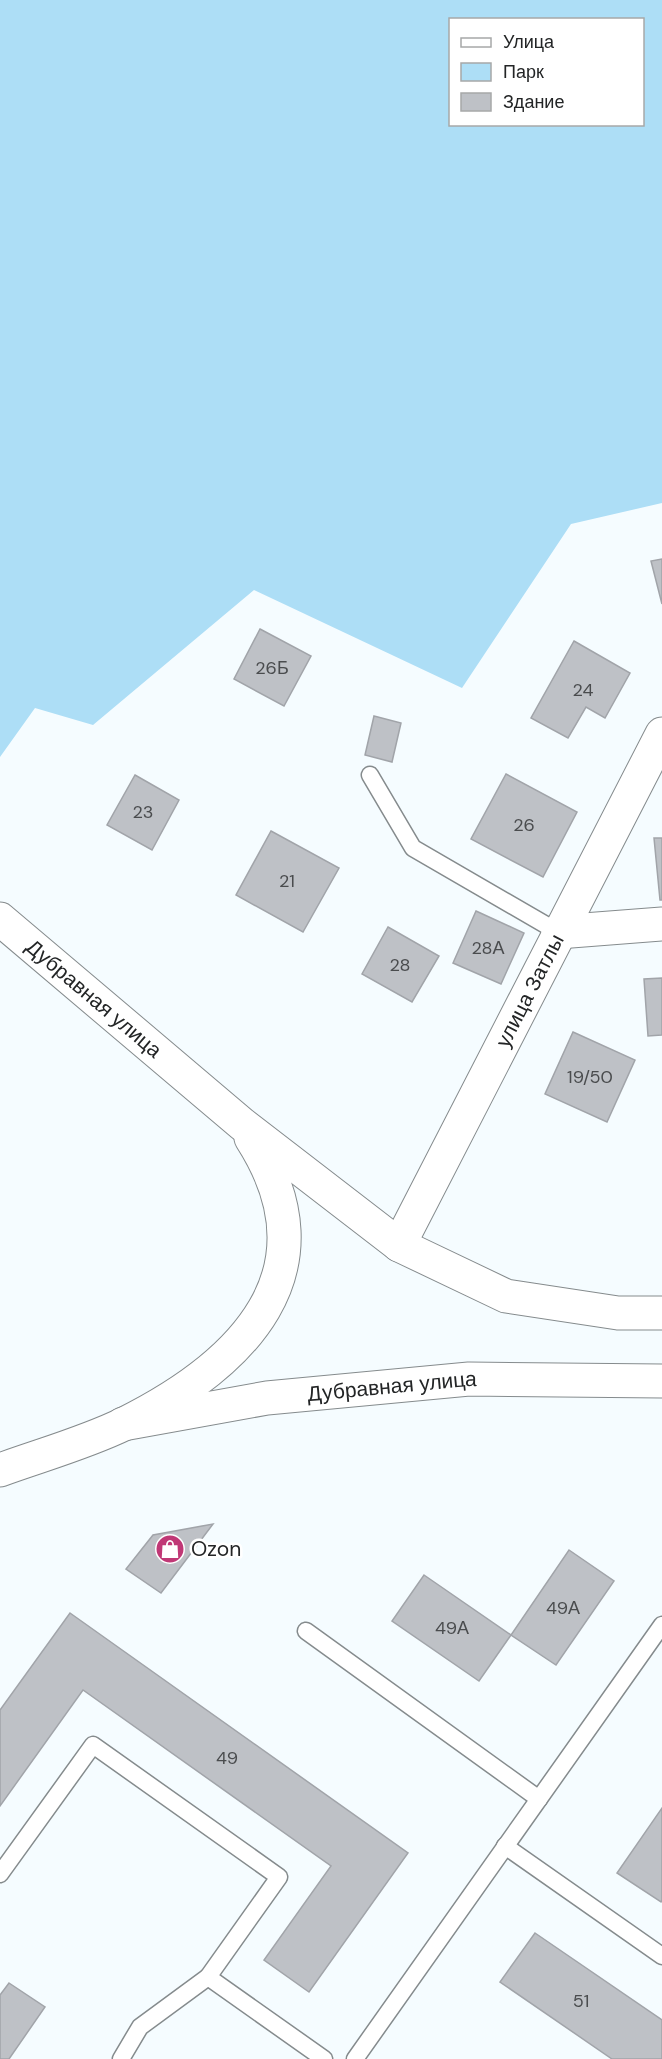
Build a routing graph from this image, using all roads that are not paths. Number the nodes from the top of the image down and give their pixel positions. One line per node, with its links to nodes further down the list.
1 (662, 734): 5 (street, улица Затлы)
2 (370, 775): 5 (lane)
3 (0, 919): 6 (street, Дубравная улица)
4 (662, 924): 5 (street)
5 (558, 932): 7 (street, улица Затлы)
6 (242, 1124): 7 (street, Дубравная улица); 10 (street, Дубравная улица)
7 (399, 1245): 8 (street, Дубравная улица)
8 (662, 1313)
9 (662, 1381): 10 (street, Дубравная улица)
10 (123, 1424): 11 (street, Дубравная улица)
11 (0, 1470)
12 (662, 1625): 14 (lane)
13 (306, 1631): 14 (lane)
14 (539, 1799): 15 (lane)
15 (506, 1846): 17 (lane); 21 (lane)
16 (0, 1874): 18 (lane)
17 (662, 1956)
18 (208, 1977): 19 (lane); 20 (lane)
19 (121, 2059)
20 (324, 2059)
21 (355, 2059)

